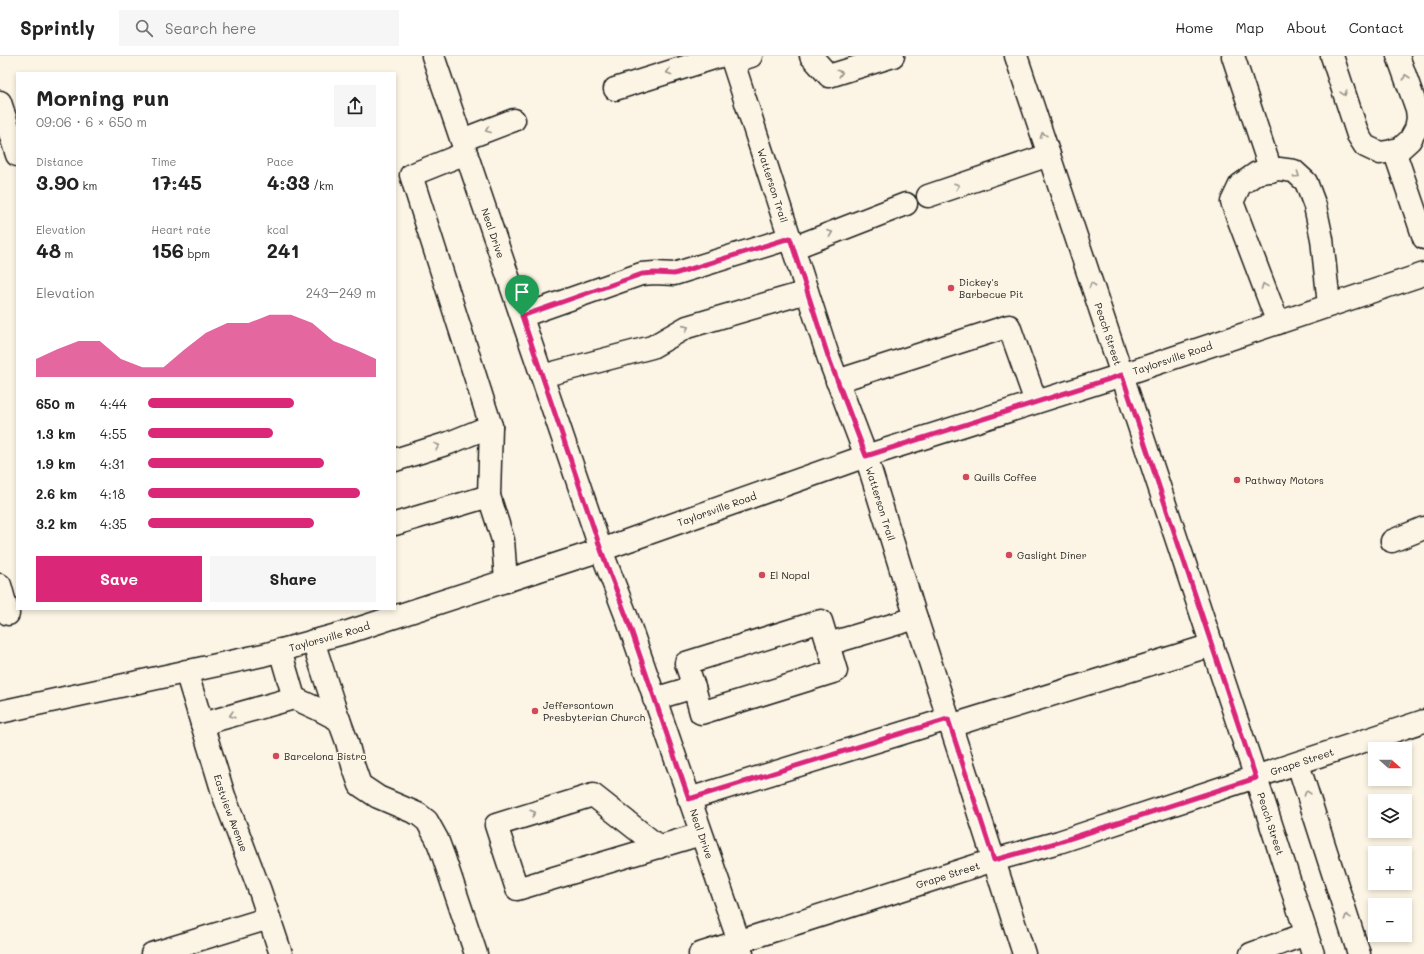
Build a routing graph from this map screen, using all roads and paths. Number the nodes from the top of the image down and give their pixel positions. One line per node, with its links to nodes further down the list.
1 (433, 56): 12 (street, Neal Drive)
2 (811, 56): 3 (street, one-way to 3)
3 (893, 56)
4 (1016, 56): 15 (street, Peach Street, one-way to 4)
5 (1233, 56): 16 (street)
6 (1332, 56): 13 (street, one-way to 13)
7 (1398, 56): 13 (street, one-way to 7)
8 (733, 58): 9 (street, one-way to 9); 21 (street, Watterson Trail)
9 (615, 89)
10 (0, 102): 14 (street)
11 (514, 120): 12 (street, one-way to 12)
12 (464, 147): 17 (street); 25 (street, Neal Drive)
13 (1394, 150): 20 (street)
14 (16, 153)
15 (1050, 155): 18 (street, one-way to 15); 27 (street, Peach Street, one-way to 15)
16 (1271, 171): 24 (street, one-way to 24); 26 (street, one-way to 16)
17 (403, 177): 31 (street)
18 (928, 196)
19 (906, 204): 21 (street, one-way to 19)
20 (1424, 238)
21 (792, 243): 23 (street, Watterson Trail); 25 (street)
22 (1424, 274): 24 (street, Taylorsville Road)
23 (807, 292): 28 (street, one-way to 23); 29 (street, Watterson Trail)
24 (1329, 306): 26 (street, Taylorsville Road)
25 (522, 316): 28 (street, Neal Drive)
26 (1278, 323): 27 (street, Taylorsville Road)
27 (1122, 375): 30 (street, Taylorsville Road); 45 (street, Peach Street)
28 (542, 376): 38 (street, Neal Drive)
29 (837, 381): 30 (street); 33 (street, Watterson Trail)
30 (1036, 402): 33 (street, Taylorsville Road)
31 (491, 426): 32 (street, one-way to 31); 34 (street)
32 (397, 453)
33 (866, 456): 38 (street, Taylorsville Road); 42 (street, Watterson Trail)
34 (489, 496): 35 (street); 39 (street)
35 (396, 524)
36 (1424, 528): 37 (street)
37 (1392, 541)
38 (601, 550): 39 (street, Taylorsville Road); 50 (street, Neal Drive)
39 (506, 581): 43 (street, Taylorsville Road)
40 (0, 585): 41 (street)
41 (8, 614)
42 (916, 618): 44 (street); 54 (street, Watterson Trail)
43 (313, 641): 46 (street, Taylorsville Road); 52 (street)
44 (828, 644): 48 (street); 48 (street)
45 (1212, 644): 54 (street); 57 (street, Peach Street)
46 (280, 650): 47 (street, Taylorsville Road); 49 (street)
47 (186, 671): 51 (street, Taylorsville Road); 55 (street, Eastview Avenue)
48 (694, 686): 50 (street)
49 (294, 698): 52 (street); 55 (street, one-way to 55)
50 (654, 699): 58 (street, Neal Drive)
51 (0, 712)
52 (339, 720): 67 (street)
53 (1424, 721): 56 (street, Grape Street)
54 (949, 723): 58 (street); 61 (street, Watterson Trail)
55 (202, 724): 62 (street, Eastview Avenue)
56 (1298, 764): 57 (street, Grape Street); 72 (street, one-way to 56)
57 (1256, 778): 61 (street, Grape Street); 63 (street, Peach Street)
58 (689, 799): 59 (street, Neal Drive)
59 (701, 834): 60 (street); 64 (street, Neal Drive)
60 (659, 847): 60 (street, one-way to 60)
61 (994, 860): 64 (street, Grape Street); 69 (street, Watterson Trail)
62 (269, 918): 65 (street); 66 (street, Eastview Avenue)
63 (1306, 934): 70 (street); 71 (street, Peach Street)
64 (740, 948): 68 (street, Grape Street)
65 (152, 954)
66 (281, 954)
67 (476, 954)
68 (700, 954)
69 (1024, 954)
70 (1251, 954)
71 (1313, 954)
72 (1359, 954)

